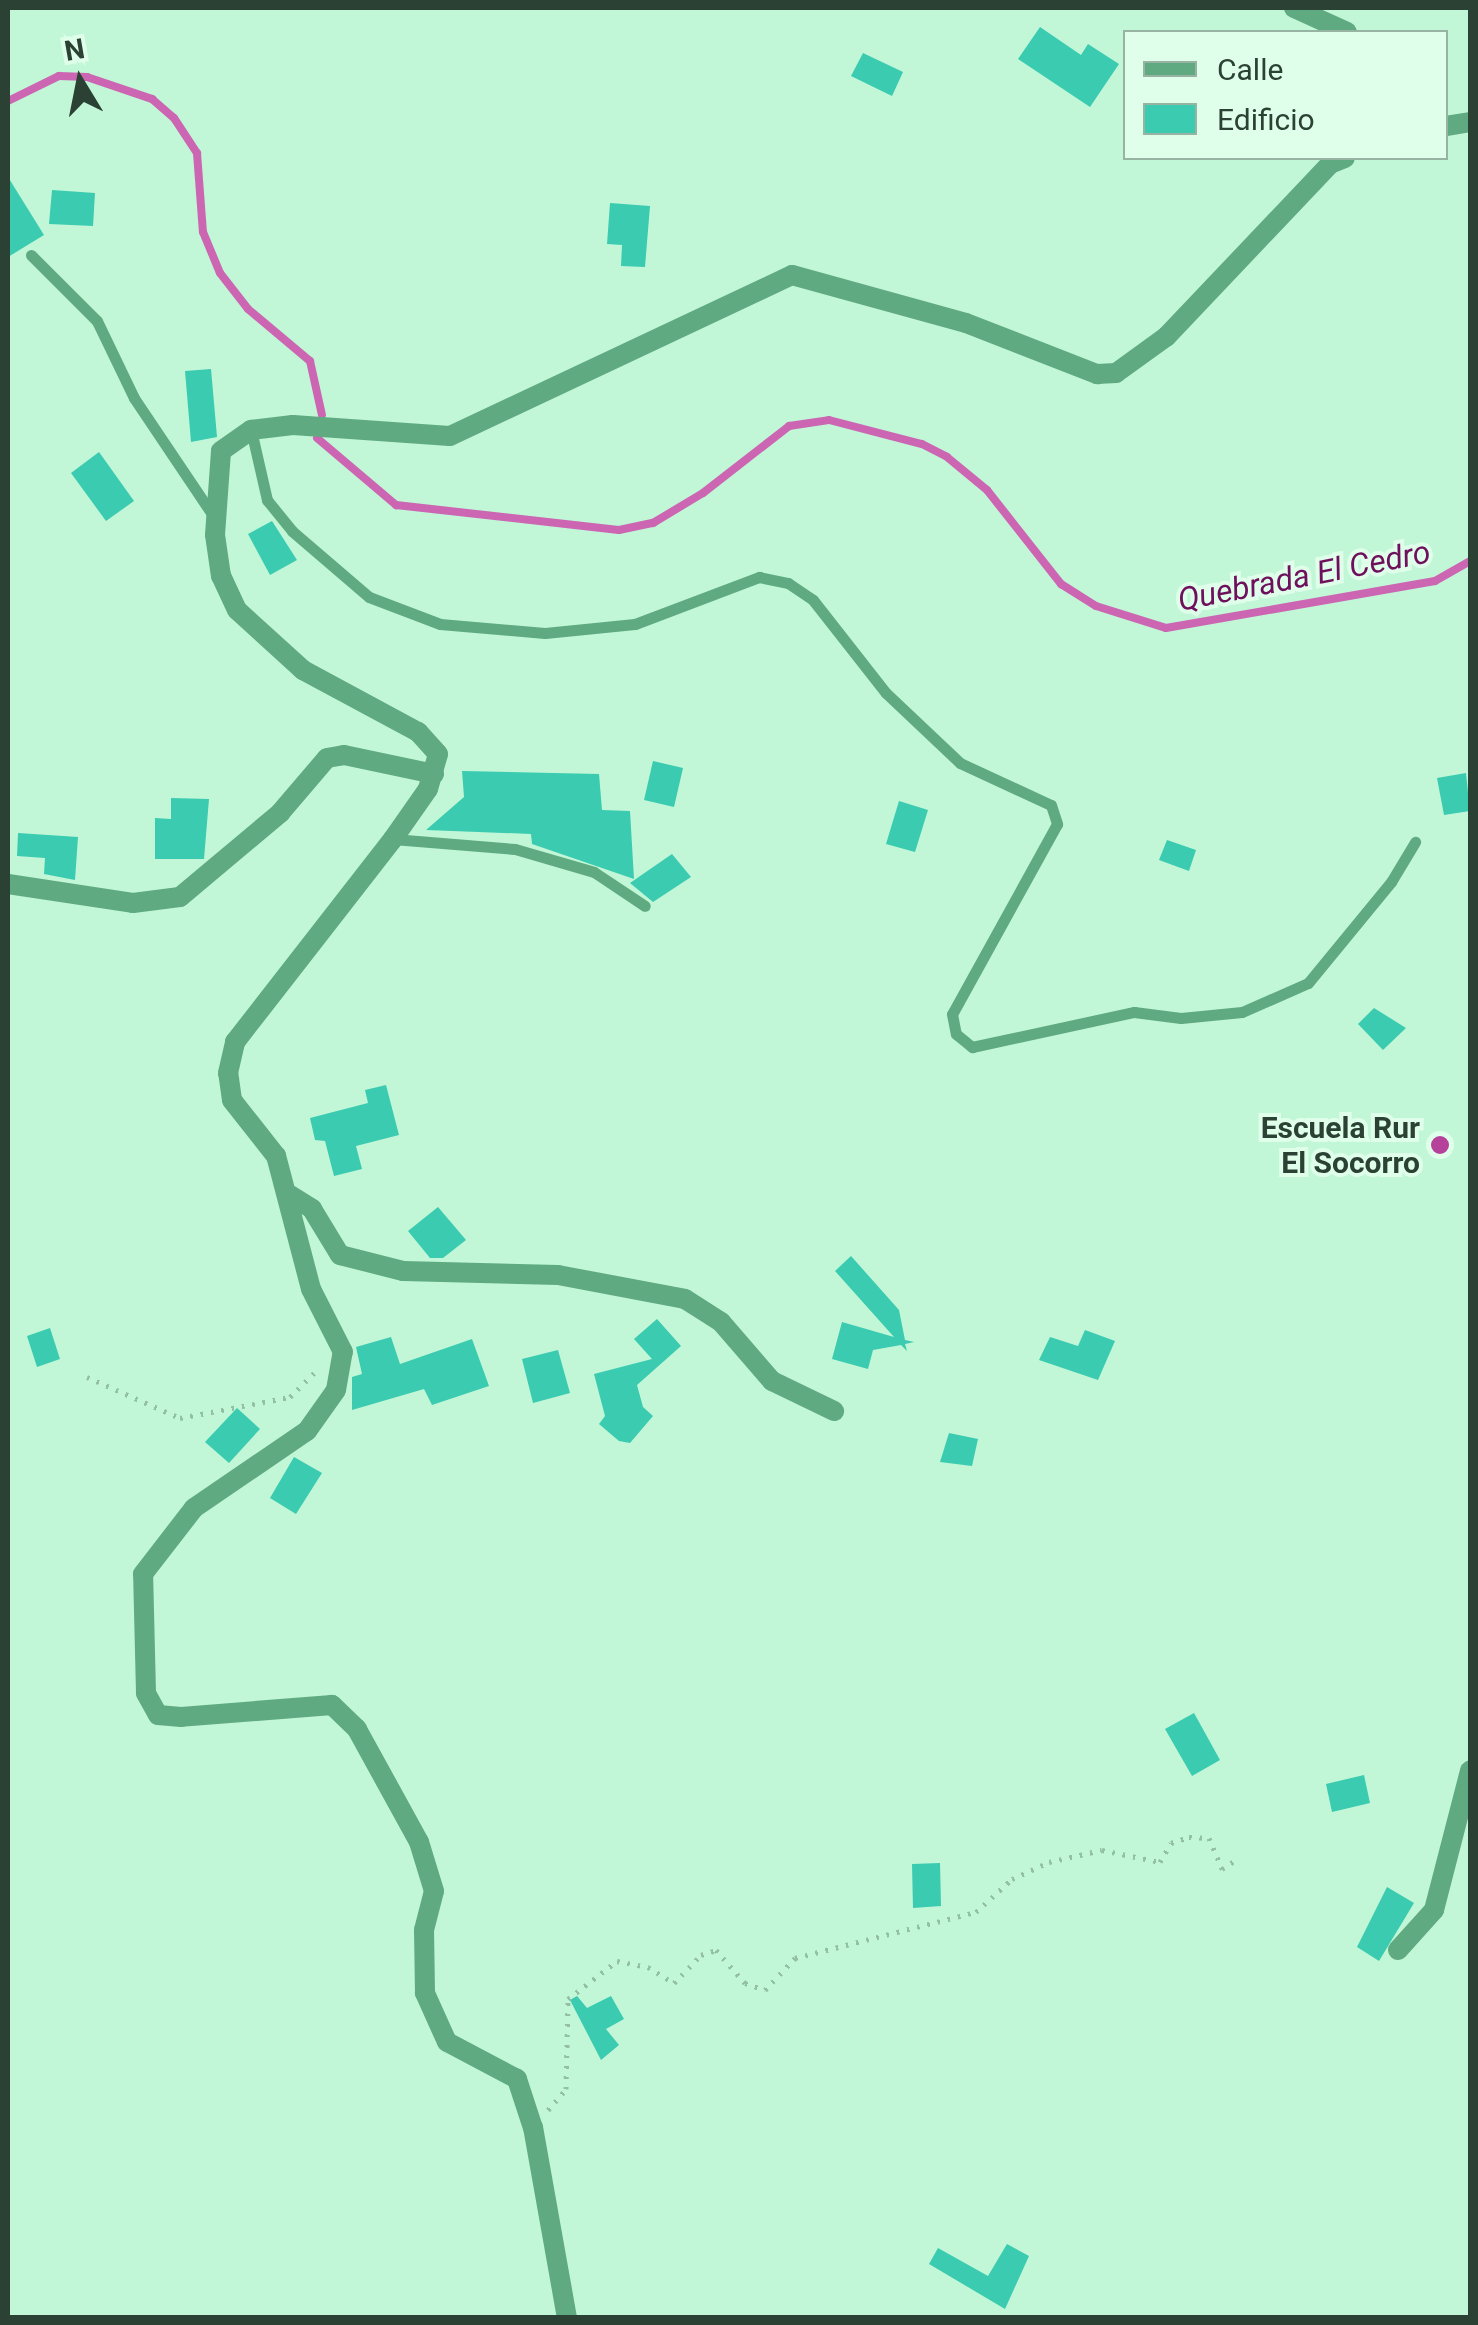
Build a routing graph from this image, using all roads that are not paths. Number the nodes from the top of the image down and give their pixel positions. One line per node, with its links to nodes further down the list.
1 (1294, 8): 2 (street)
2 (1343, 30)
3 (1340, 160): 5 (street)
4 (30, 255): 6 (lane)
5 (251, 430): 6 (street); 9 (lane)
6 (216, 521): 7 (street)
7 (434, 774): 8 (street); 10 (street)
8 (393, 840): 11 (lane); 12 (street)
9 (1414, 842)
10 (8, 884)
11 (645, 906)
12 (290, 1195): 13 (street); 16 (street)
13 (834, 1411)
14 (1470, 1771): 15 (street)
15 (1398, 1950)
16 (566, 2318)

